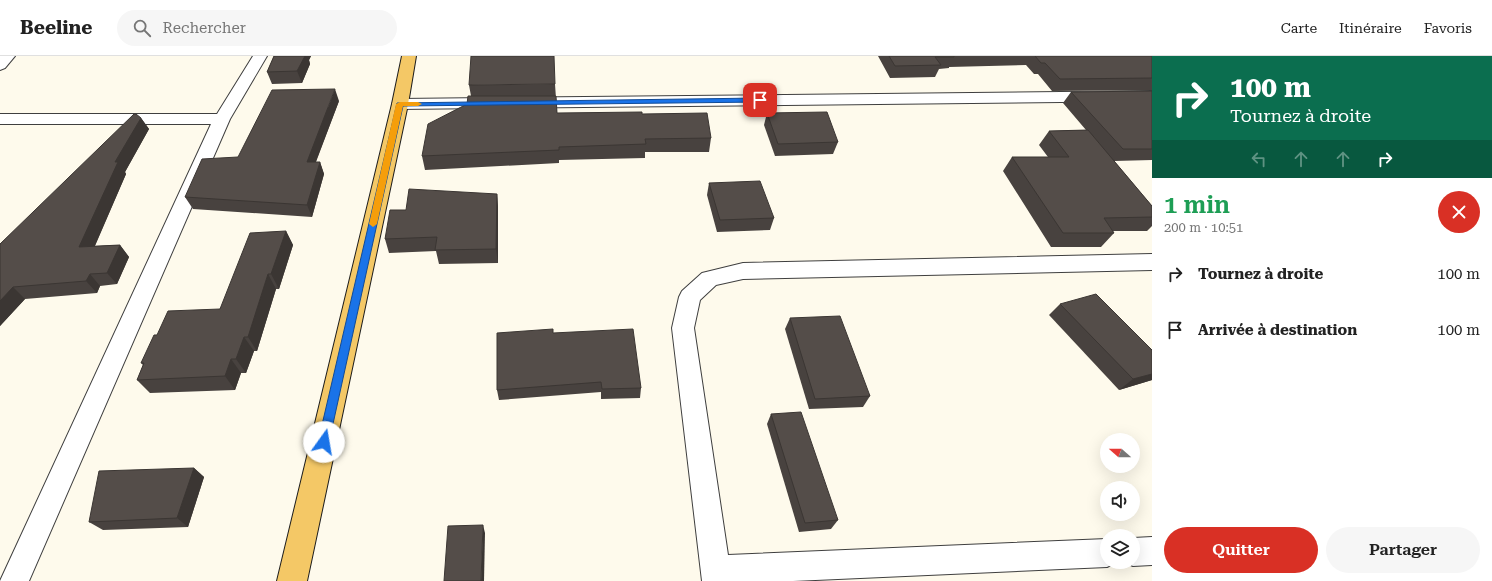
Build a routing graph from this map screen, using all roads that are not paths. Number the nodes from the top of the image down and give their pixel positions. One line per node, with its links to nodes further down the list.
1 (8, 56): 4 (street)
2 (260, 56): 8 (street)
3 (409, 56): 6 (main road)
4 (0, 65)
5 (1152, 96): 6 (street)
6 (400, 104): 15 (main road)
7 (0, 119): 8 (street)
8 (222, 119): 14 (street)
9 (1152, 262): 13 (street)
10 (1140, 552): 11 (street)
11 (1152, 552)
12 (1100, 553): 13 (street)
13 (716, 576)
14 (14, 581)
15 (292, 581)

